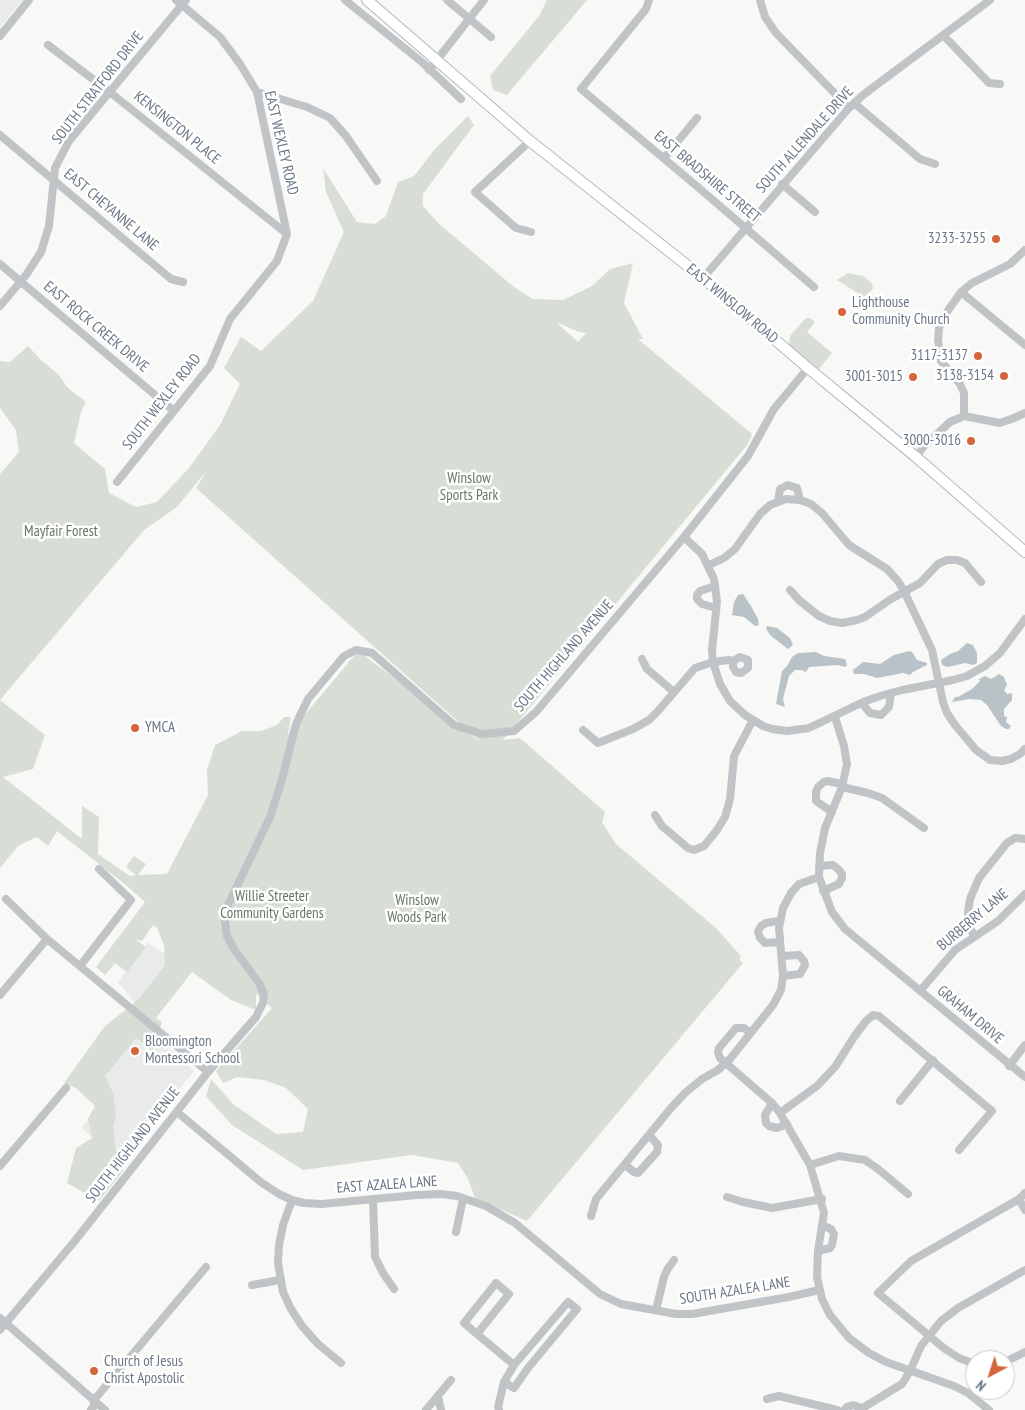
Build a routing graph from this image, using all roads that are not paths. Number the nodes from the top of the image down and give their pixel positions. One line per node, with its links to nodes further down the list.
1 (29, 0): 11 (street)
2 (345, 0): 16 (street)
3 (367, 0): 15 (main road, EAST WINSLOW ROAD)
4 (447, 0): 10 (street)
5 (484, 0): 10 (street)
6 (649, 0): 25 (street, EAST BRADSHIRE STREET)
7 (760, 0): 21 (street)
8 (990, 0): 12 (street, SOUTH ALLENDALE DRIVE)
9 (181, 2): 18 (street, EAST WEXLEY ROAD); 19 (street, SOUTH STRATFORD DRIVE)
10 (468, 18): 13 (street); 15 (street)
11 (0, 36)
12 (944, 36): 17 (street); 21 (street, SOUTH ALLENDALE DRIVE)
13 (491, 37)
14 (48, 45): 19 (street, KENSINGTON PLACE)
15 (437, 59): 16 (street); 24 (main road, EAST WINSLOW ROAD)
16 (429, 70): 20 (street)
17 (1000, 84)
18 (257, 92): 28 (street); 33 (street, EAST WEXLEY ROAD)
19 (110, 93): 27 (street, SOUTH STRATFORD DRIVE); 33 (street, KENSINGTON PLACE)
20 (461, 99)
21 (851, 106): 26 (street); 29 (street, SOUTH ALLENDALE DRIVE)
22 (697, 118): 25 (street)
23 (0, 135): 27 (street, EAST CHEYANNE LANE)
24 (530, 141): 32 (street); 36 (main road, EAST WINSLOW ROAD)
25 (664, 158): 31 (street, EAST BRADSHIRE STREET)
26 (935, 164)
27 (54, 180): 37 (street, SOUTH STRATFORD DRIVE); 38 (street, EAST CHEYANNE LANE)
28 (377, 181)
29 (782, 184): 30 (street); 31 (street, SOUTH ALLENDALE DRIVE)
30 (815, 212)
31 (745, 227): 36 (street, SOUTH ALLENDALE DRIVE); 39 (street, EAST BRADSHIRE STREET)
32 (531, 232)
33 (287, 234): 44 (street, SOUTH WEXLEY ROAD)
34 (1025, 250): 40 (street)
35 (0, 264): 37 (street, EAST ROCK CREEK DRIVE)
36 (703, 278): 43 (main road, EAST WINSLOW ROAD)
37 (21, 281): 41 (street, SOUTH STRATFORD DRIVE); 44 (street, EAST ROCK CREEK DRIVE)
38 (183, 282)
39 (814, 287)
40 (961, 292): 42 (street); 46 (street)
41 (0, 306)
42 (1025, 344)
43 (808, 368): 47 (main road, EAST WINSLOW ROAD); 51 (street, SOUTH HIGHLAND AVENUE)
44 (174, 411): 48 (street, SOUTH WEXLEY ROAD)
45 (1025, 413): 46 (street)
46 (964, 416): 47 (street)
47 (916, 457): 52 (main road, EAST WINSLOW ROAD)
48 (117, 482)
49 (800, 500): 50 (street); 50 (street); 57 (street)
50 (778, 501): 53 (street)
51 (684, 537): 53 (street); 96 (street, SOUTH HIGHLAND AVENUE)
52 (1025, 552)
53 (709, 565): 55 (street)
54 (981, 582): 57 (street)
55 (715, 586): 58 (street); 58 (street)
56 (790, 590): 57 (street)
57 (904, 591): 63 (street)
58 (716, 608): 62 (street)
59 (1025, 619): 63 (street)
60 (642, 659): 64 (street)
61 (733, 661): 62 (street)
62 (713, 662): 64 (street); 68 (street)
63 (938, 683): 65 (street); 70 (street)
64 (674, 692): 69 (street)
65 (891, 693): 66 (street); 66 (street)
66 (862, 703): 67 (street)
67 (835, 716): 68 (street); 71 (street, GRAHAM DRIVE)
68 (752, 720): 73 (street)
69 (583, 730)
70 (1025, 749)
71 (842, 786): 72 (street, GRAHAM DRIVE); 72 (street); 74 (street)
72 (832, 812): 76 (street, GRAHAM DRIVE)
73 (654, 815)
74 (924, 828)
75 (1025, 839): 83 (street)
76 (819, 866): 78 (street, GRAHAM DRIVE); 79 (street)
77 (99, 869): 87 (street)
78 (819, 877): 79 (street, GRAHAM DRIVE); 82 (street)
79 (823, 892): 89 (street, GRAHAM DRIVE)
80 (1025, 894): 83 (street, BURBERRY LANE)
81 (6, 899): 84 (street)
82 (779, 921): 85 (street); 85 (street)
83 (974, 936): 89 (street, BURBERRY LANE)
84 (47, 939): 87 (street); 90 (street)
85 (780, 942): 86 (street)
86 (782, 956): 88 (street); 88 (street)
87 (80, 966): 96 (street)
88 (784, 976): 91 (street)
89 (920, 991): 95 (street, GRAHAM DRIVE)
90 (0, 996)
91 (751, 1033): 94 (street); 94 (street)
92 (1025, 1045): 95 (street)
93 (933, 1060): 99 (street); 102 (street); 105 (street)
94 (726, 1063): 100 (street); 104 (street)
95 (1009, 1066): 97 (street, GRAHAM DRIVE)
96 (208, 1072): 101 (street, SOUTH HIGHLAND AVENUE)
97 (1025, 1077)
98 (66, 1088): 108 (street)
99 (900, 1101)
100 (772, 1103): 102 (street); 103 (street)
101 (177, 1112): 115 (street, EAST AZALEA LANE); 129 (street, SOUTH HIGHLAND AVENUE)
102 (780, 1113): 103 (street)
103 (787, 1124): 106 (street)
104 (649, 1135): 107 (street); 107 (street)
105 (959, 1150)
106 (810, 1164): 109 (street); 114 (street)
107 (624, 1165): 117 (street)
108 (0, 1166)
109 (908, 1194)
110 (1022, 1196): 116 (street); 131 (street)
111 (727, 1197): 114 (street)
112 (373, 1199): 113 (street, EAST AZALEA LANE); 115 (street, EAST AZALEA LANE); 126 (street)
113 (464, 1199): 119 (street); 128 (street, EAST AZALEA LANE)
114 (822, 1199): 118 (street)
115 (292, 1200): 124 (street)
116 (1025, 1210)
117 (590, 1216)
118 (822, 1225): 120 (street); 120 (street)
119 (456, 1232)
120 (818, 1251): 127 (street)
121 (674, 1260): 128 (street)
122 (206, 1267): 140 (street)
123 (1025, 1270): 131 (street)
124 (280, 1280): 125 (street); 133 (street)
125 (252, 1285)
126 (394, 1289)
127 (819, 1290): 128 (street, SOUTH AZALEA LANE); 135 (street)
128 (656, 1310)
129 (2, 1324): 140 (street)
130 (477, 1334): 130 (street); 134 (street)
131 (928, 1336): 132 (street); 135 (street)
132 (965, 1360)
133 (341, 1363)
134 (514, 1365): 137 (street); 137 (street)
135 (910, 1371): 148 (street); 149 (street)
136 (450, 1380): 138 (street)
137 (504, 1382): 145 (street)
138 (438, 1397): 143 (street); 144 (street)
139 (767, 1399): 146 (street)
140 (94, 1400): 141 (street); 142 (street)
141 (91, 1410)
142 (106, 1410)
143 (426, 1410)
144 (441, 1410)
145 (499, 1410)
146 (836, 1410)
147 (844, 1410): 148 (street)
148 (862, 1410)
149 (989, 1410)

